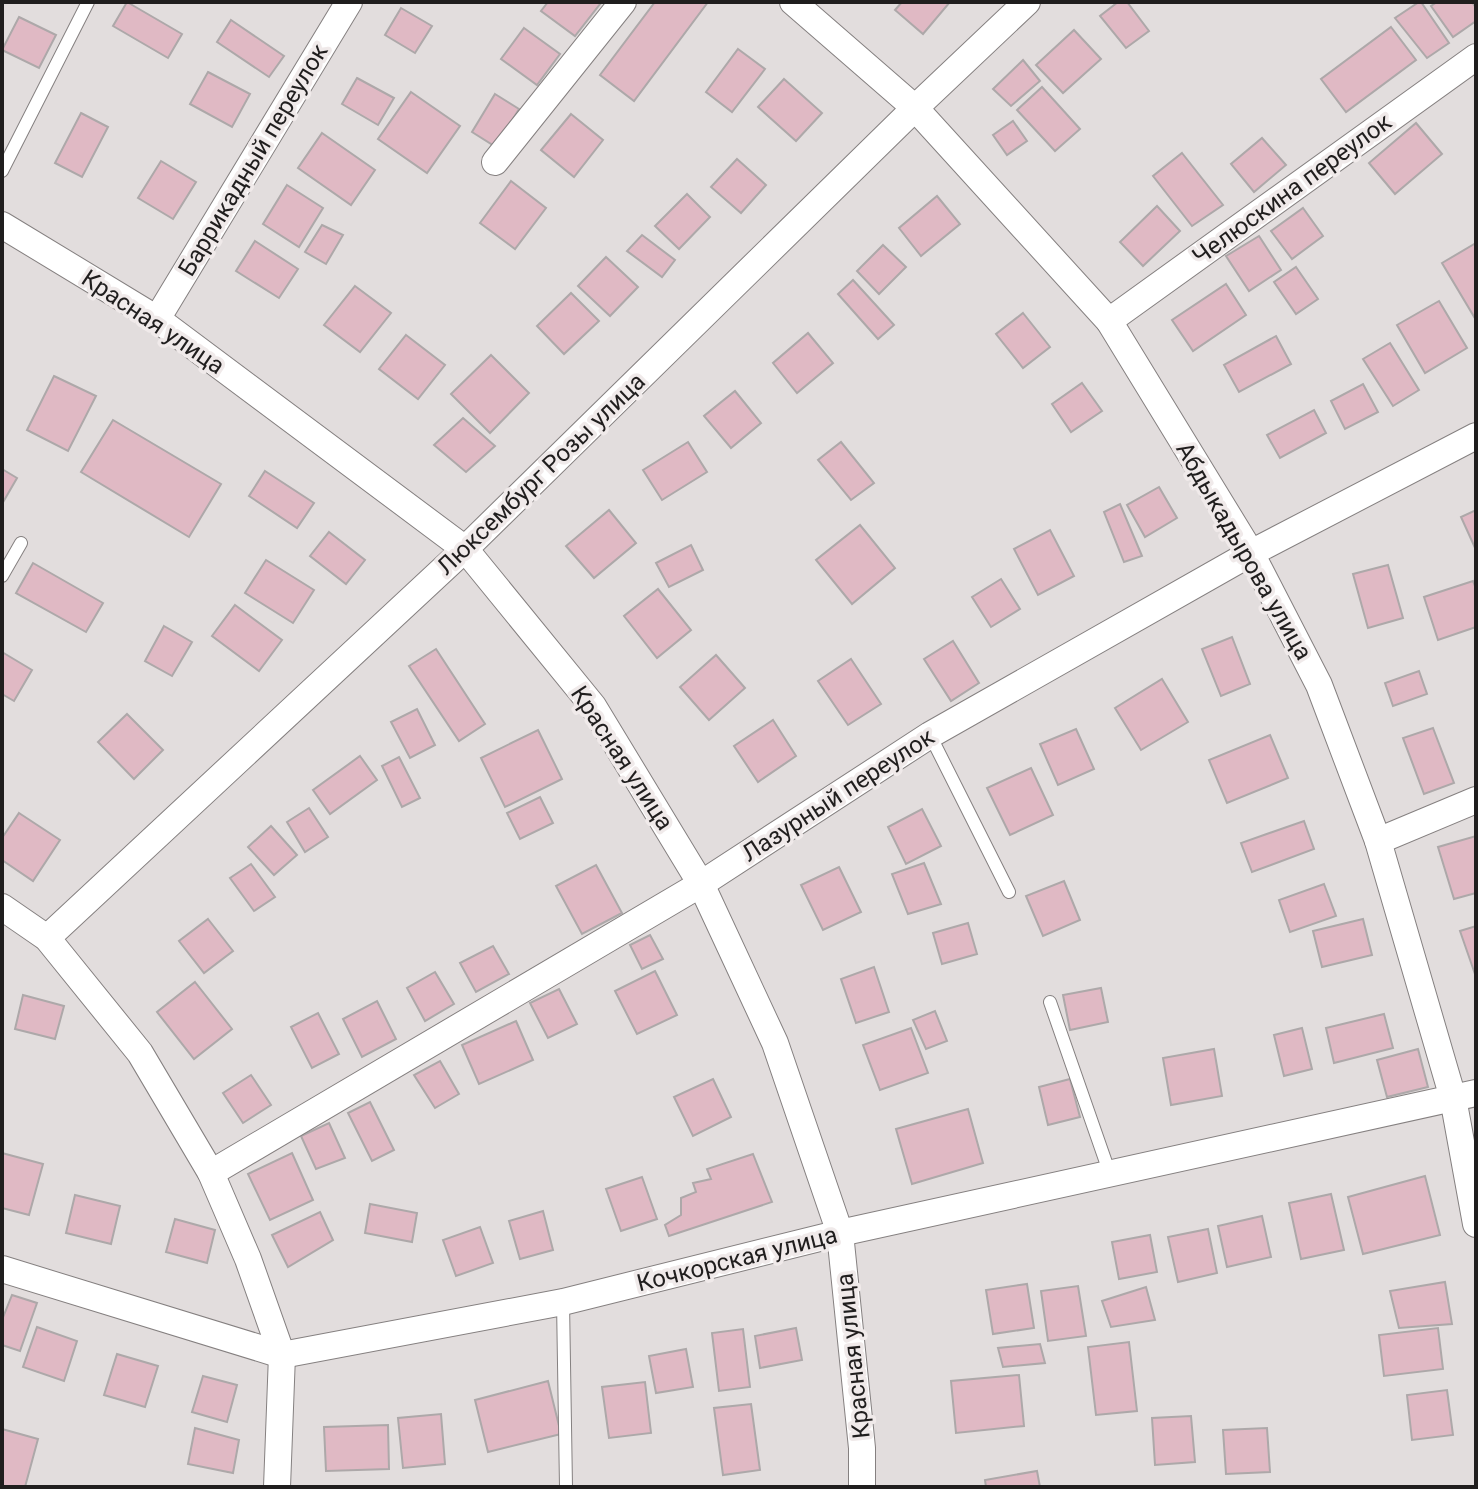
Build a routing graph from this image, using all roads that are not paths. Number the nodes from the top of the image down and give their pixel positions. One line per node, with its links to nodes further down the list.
1 (88, 2): 9 (lane)
2 (349, 2): 11 (street, Баррикадный переулок)
3 (623, 2): 8 (street)
4 (793, 2): 7 (street, Абдыкадырова улица)
5 (1027, 2): 7 (street, Люксембург Розы улица)
6 (1476, 57): 12 (street, Челюскина переулок)
7 (915, 108): 12 (street, Абдыкадырова улица); 15 (street, Люксембург Розы улица)
8 (495, 162)
9 (2, 171)
10 (2, 225): 11 (street, Красная улица)
11 (157, 319): 15 (street, Красная улица)
12 (1109, 321): 16 (street, Абдыкадырова улица)
13 (1476, 436): 16 (street, Лазурный переулок)
14 (21, 543): 17 (lane)
15 (465, 549): 21 (street, Красная улица); 24 (street, Люксембург Розы улица)
16 (1251, 553): 18 (street, Лазурный переулок); 20 (street, Абдыкадырова улица)
17 (2, 576)
18 (930, 735): 21 (street, Лазурный переулок); 22 (lane)
19 (1476, 800): 20 (street)
20 (1378, 841): 26 (street, Абдыкадырова улица)
21 (701, 884): 27 (street, Лазурный переулок); 30 (street, Красная улица)
22 (1009, 892)
23 (2, 907): 24 (street)
24 (47, 938): 27 (street)
25 (1050, 1002): 28 (lane)
26 (1465, 1095): 28 (street, Кочкорская улица); 29 (street, Абдыкадырова улица)
27 (211, 1173): 33 (street)
28 (1110, 1174): 30 (street, Кочкорская улица)
29 (1476, 1224)
30 (840, 1233): 32 (street, Кочкорская улица); 36 (street, Красная улица)
31 (2, 1269): 33 (street, Кочкорская улица)
32 (563, 1302): 33 (street, Кочкорская улица); 35 (lane)
33 (282, 1355): 34 (street)
34 (277, 1487)
35 (566, 1487)
36 (862, 1487)

